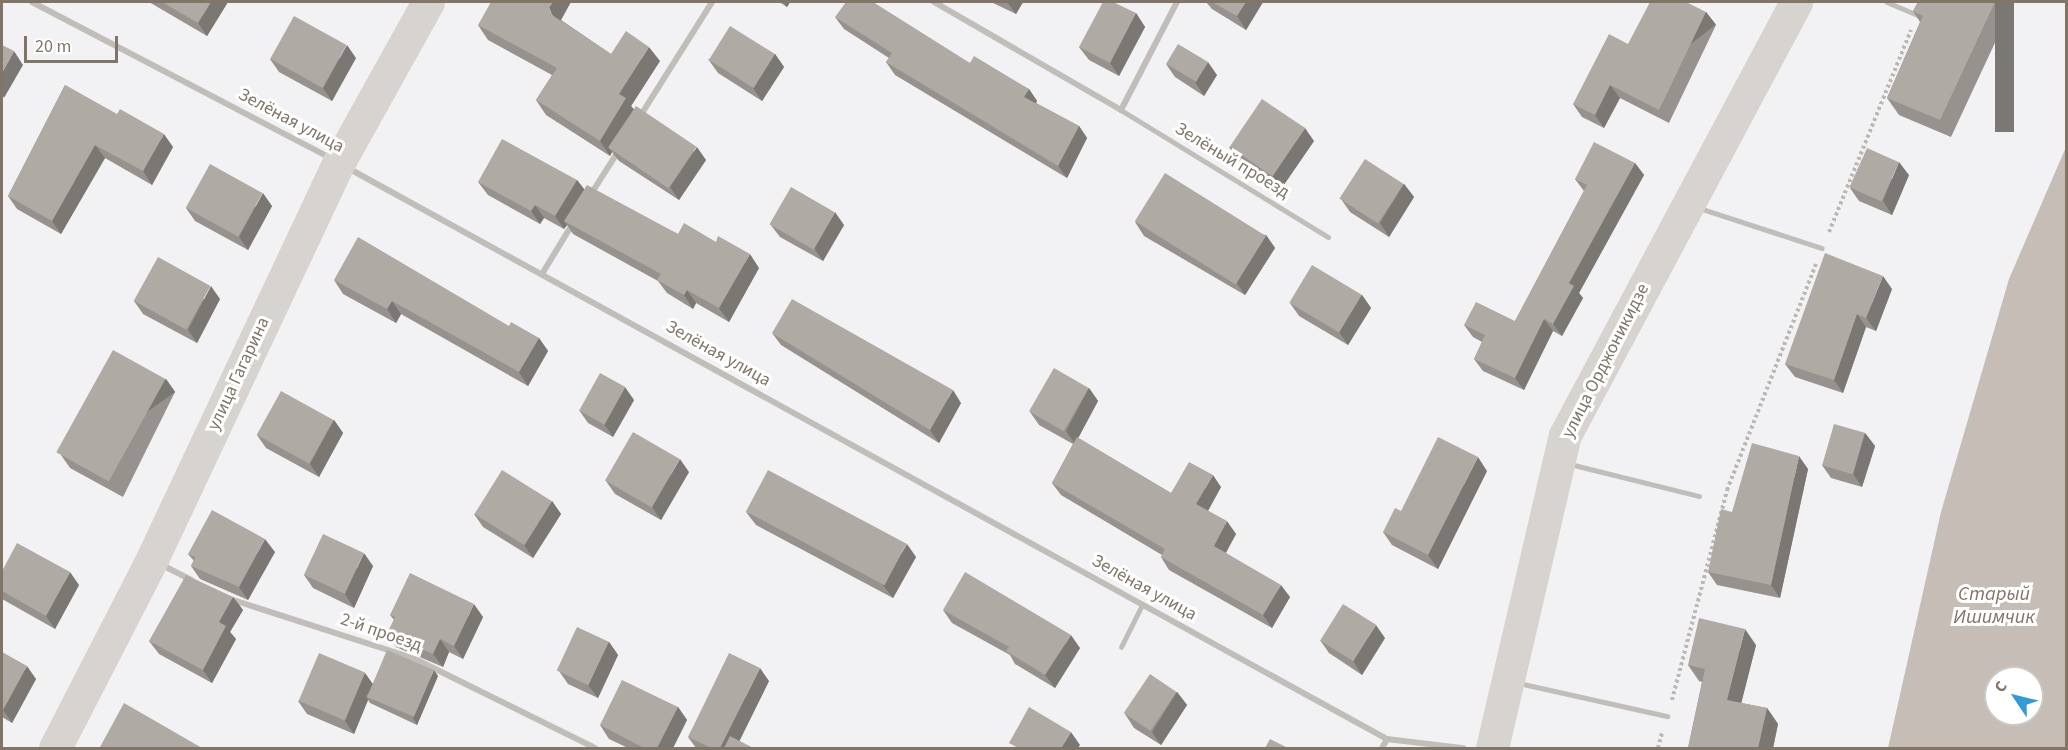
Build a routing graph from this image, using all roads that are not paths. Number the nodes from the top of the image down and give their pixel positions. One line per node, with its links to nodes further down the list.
1 (32, 2): 12 (street, Зелёная улица)
2 (428, 2): 12 (main road, улица Гагарина)
3 (712, 2): 10 (street)
4 (934, 2): 9 (street, Зелёный проезд)
5 (1177, 2): 9 (street)
6 (1796, 2): 14 (main road, улица Орджоникидзе)
7 (1887, 2): 8 (lane)
8 (1917, 15)
9 (1121, 110): 16 (lane, Зелёный проезд)
10 (636, 123)
11 (624, 143): 13 (street)
12 (339, 162): 18 (street, Зелёная улица); 21 (main road, улица Гагарина)
13 (586, 203)
14 (1688, 204): 17 (lane); 19 (main road, улица Орджоникидзе)
15 (580, 213): 18 (street)
16 (1329, 237)
17 (1822, 248)
18 (542, 274): 24 (street, Зелёная улица)
19 (1559, 461): 20 (lane); 26 (main road, улица Орджоникидзе)
20 (1699, 496)
21 (152, 559): 22 (street); 29 (main road, улица Гагарина)
22 (202, 585)
23 (222, 596): 30 (street, 2-й проезд)
24 (1142, 605): 25 (lane); 28 (street, Зелёная улица)
25 (1121, 647)
26 (1508, 681): 27 (lane); 33 (main road, улица Орджоникидзе)
27 (1667, 716)
28 (1387, 739): 31 (street); 32 (street)
29 (55, 748)
30 (595, 748)
31 (1382, 748)
32 (1463, 748)
33 (1492, 748)

